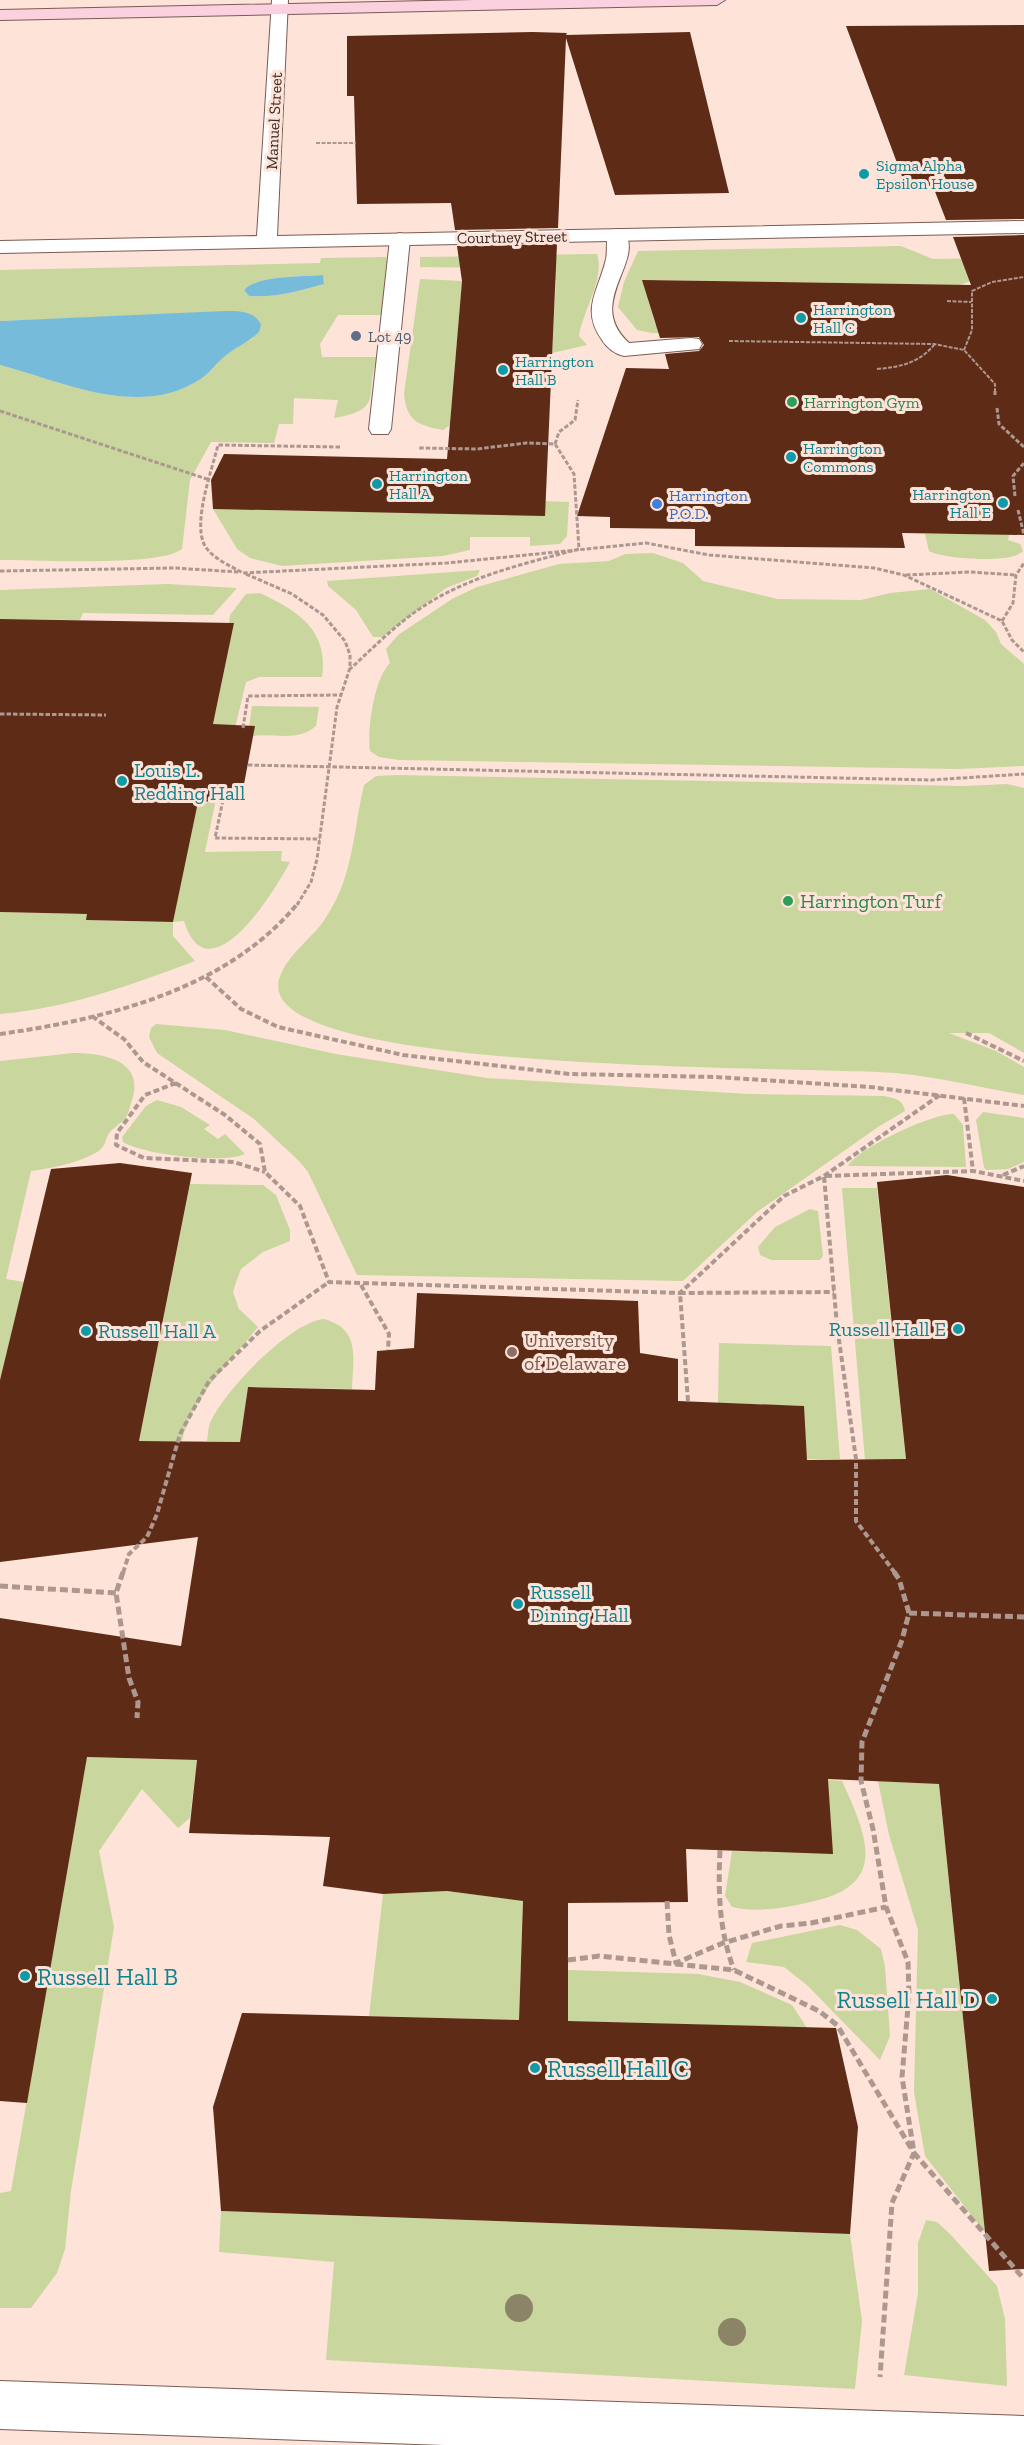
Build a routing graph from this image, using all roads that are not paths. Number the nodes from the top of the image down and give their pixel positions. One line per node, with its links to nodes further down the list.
1 (717, 0): 2 (street)
2 (280, 4): 3 (street); 7 (street, Manuel Street)
3 (0, 15)
4 (1024, 226): 5 (street, Courtney Street)
5 (617, 235): 6 (street, Courtney Street); 9 (street)
6 (400, 240): 7 (street, Courtney Street); 10 (street)
7 (267, 242): 8 (street, Courtney Street)
8 (0, 247)
9 (691, 344)
10 (380, 429)
11 (0, 2405): 12 (street)
12 (1024, 2441)

